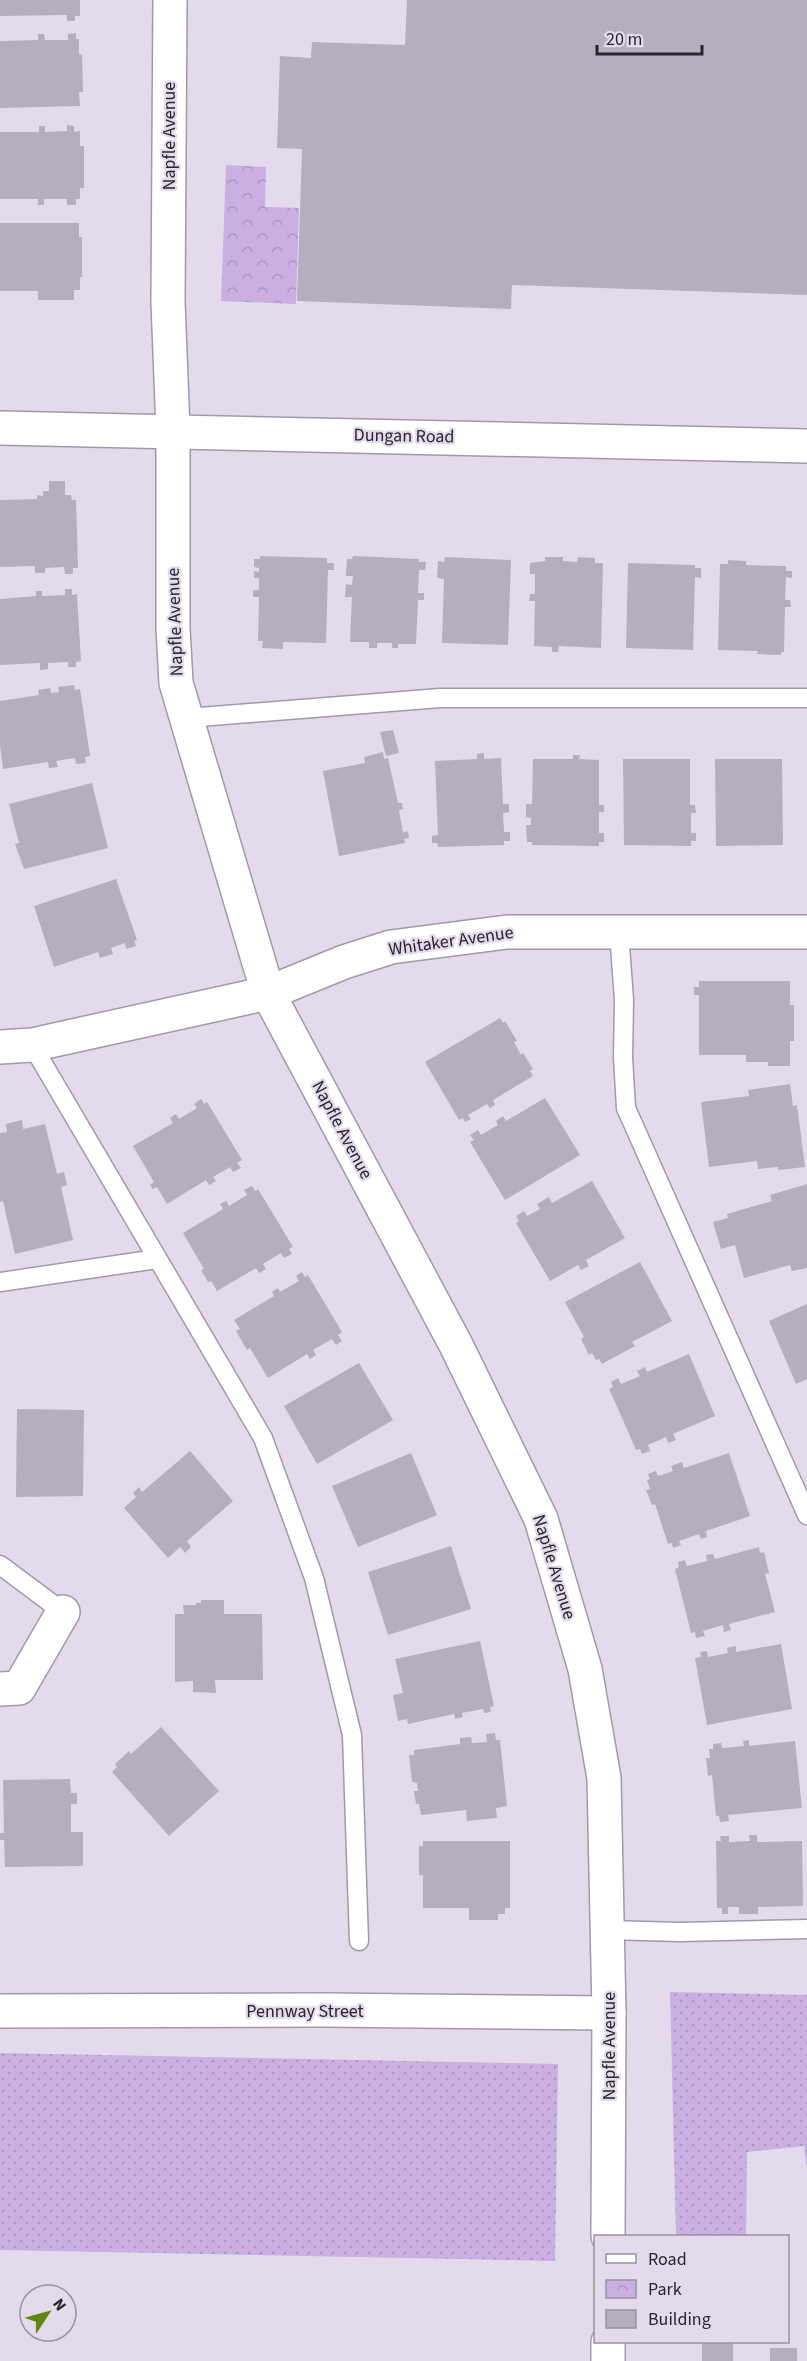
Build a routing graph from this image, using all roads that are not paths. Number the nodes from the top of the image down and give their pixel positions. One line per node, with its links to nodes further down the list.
1 (170, 0): 3 (street, Napfle Avenue)
2 (0, 428): 3 (street, Dungan Road)
3 (173, 430): 4 (street, Dungan Road); 6 (street, Napfle Avenue)
4 (807, 446)
5 (807, 698): 6 (lane)
6 (187, 718): 9 (street, Napfle Avenue)
7 (619, 932): 8 (street, Whitaker Avenue); 9 (street, Whitaker Avenue); 14 (lane)
8 (807, 932)
9 (268, 993): 10 (street, Whitaker Avenue); 19 (street, Napfle Avenue)
10 (32, 1045): 11 (street, Whitaker Avenue); 12 (lane)
11 (0, 1047)
12 (157, 1259): 13 (lane); 20 (lane)
13 (0, 1282)
14 (807, 1515)
15 (0, 1565): 16 (lane)
16 (63, 1612): 17 (street)
17 (0, 1689)
18 (807, 1929): 19 (lane)
19 (608, 1930): 22 (street, Napfle Avenue)
20 (359, 1941)
21 (0, 2011): 22 (street, Pennway Street)
22 (609, 2013): 23 (street, Napfle Avenue)
23 (608, 2235)
24 (608, 2343): 25 (street)
25 (608, 2361)

